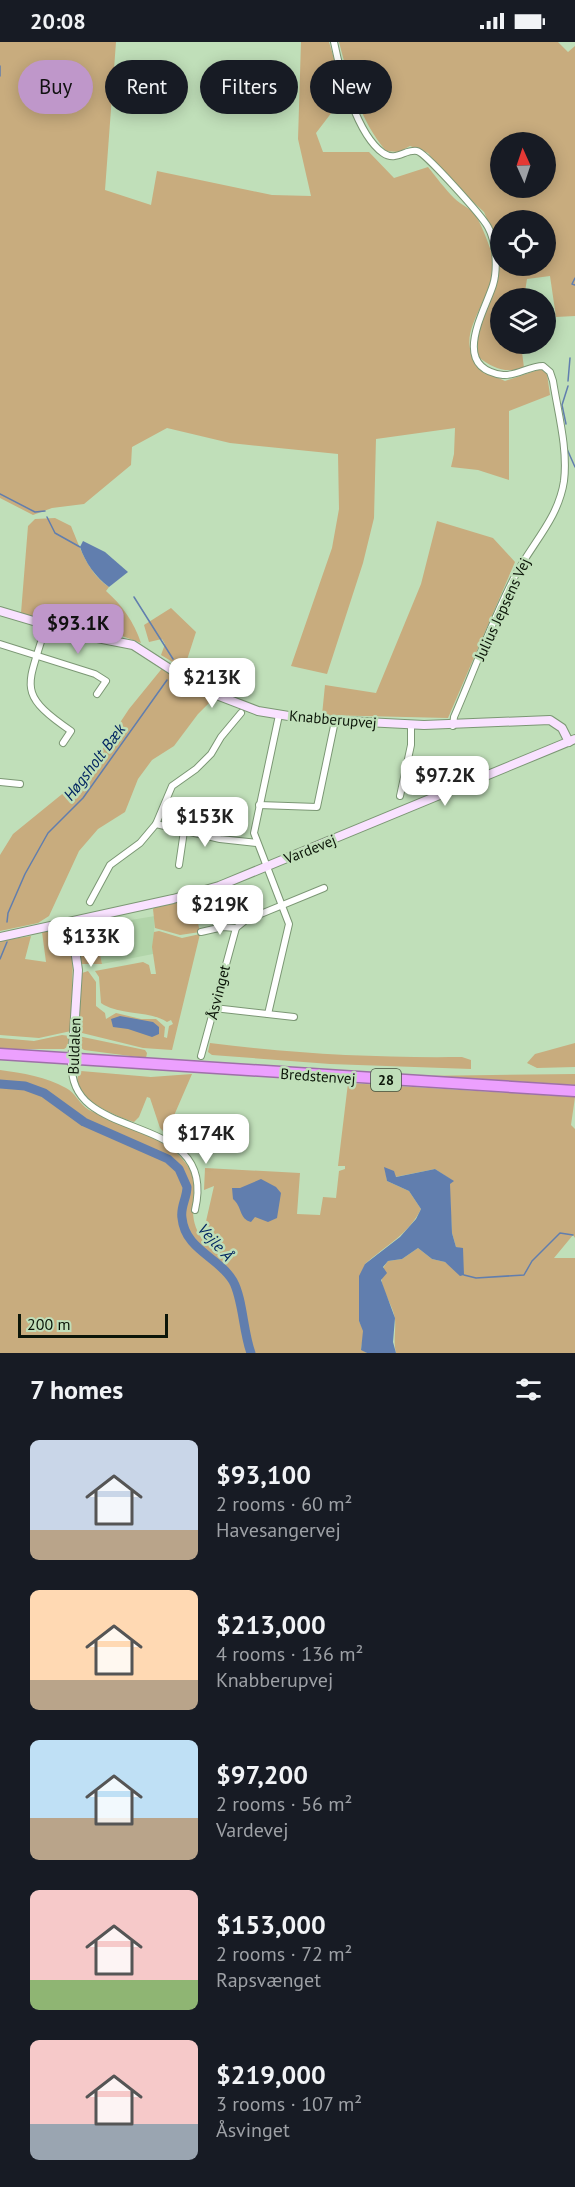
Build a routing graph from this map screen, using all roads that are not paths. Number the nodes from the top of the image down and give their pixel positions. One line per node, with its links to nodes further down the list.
1 (334, 42): 11 (street, Julius Jepsens Vej)
2 (0, 611): 3 (street, Knabberupvej)
3 (46, 625): 5 (street); 8 (street, Knabberupvej)
4 (0, 644): 5 (street)
5 (38, 655): 6 (street); 13 (street)
6 (97, 694)
7 (241, 713): 18 (street)
8 (279, 715): 9 (street, Knabberupvej); 17 (street)
9 (335, 721): 10 (street, Knabberupvej); 17 (street)
10 (411, 725): 11 (street, Knabberupvej); 16 (street)
11 (453, 726): 12 (street, Knabberupvej)
12 (572, 741): 22 (street, Vardevej)
13 (63, 743)
14 (0, 782): 15 (street)
15 (20, 784)
16 (400, 796)
17 (259, 805): 20 (street)
18 (156, 824): 19 (street); 24 (street)
19 (184, 831): 20 (street); 21 (street)
20 (257, 843): 22 (street)
21 (171, 857)
22 (266, 867): 25 (street); 26 (street, Vardevej)
23 (324, 888): 25 (street)
24 (90, 902)
25 (283, 905): 27 (street); 31 (street)
26 (71, 922): 29 (street, Vardevej); 36 (street, Buldalen)
27 (236, 928): 28 (street); 30 (street, Åsvinget)
28 (201, 932)
29 (0, 937)
30 (214, 1008): 31 (street); 34 (street, Åsvinget)
31 (268, 1014): 32 (street)
32 (294, 1017)
33 (0, 1054): 36 (highway, Bredstenvej / 28)
34 (201, 1056)
35 (0, 1060): 36 (highway, Bredstenvej / 28)
36 (72, 1061): 37 (highway, Bredstenvej / 28); 38 (street, Buldalen)
37 (575, 1091)
38 (195, 1210)

